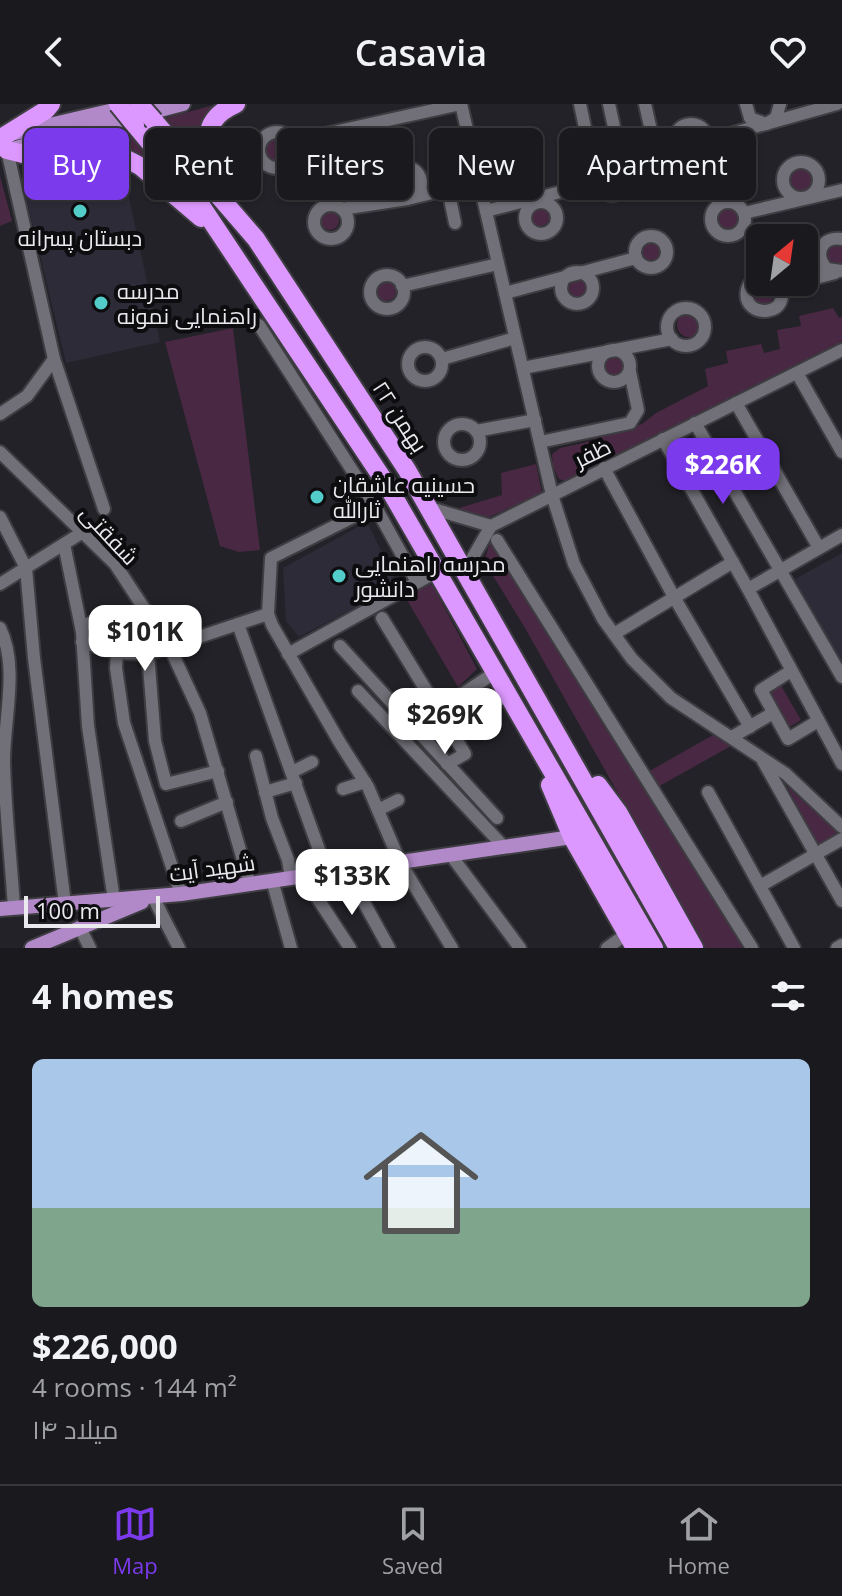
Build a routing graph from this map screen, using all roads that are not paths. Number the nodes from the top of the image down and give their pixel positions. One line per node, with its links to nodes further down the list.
1 (51, 104): 20 (highway)
2 (118, 104): 31 (highway, bridge)
3 (139, 104): 20 (main road); 29 (highway, ۲۲ بهمن, bridge)
4 (183, 104): 20 (main road)
5 (236, 104): 29 (highway)
6 (461, 104): 14 (street); 15 (street)
7 (580, 104): 16 (street)
8 (609, 104): 17 (street)
9 (645, 104): 18 (street)
10 (746, 104): 13 (street)
11 (780, 104): 13 (street)
12 (837, 104): 13 (street)
13 (766, 124): 19 (street)
14 (352, 128)
15 (467, 128)
16 (585, 128)
17 (614, 128)
18 (650, 128)
19 (752, 128)
20 (3, 143): 31 (highway); 46 (street)
21 (842, 190): 28 (street)
22 (559, 193): 27 (street)
23 (429, 194): 26 (street)
24 (450, 200): 30 (street)
25 (483, 200): 27 (street)
26 (342, 209)
27 (486, 211): 34 (street)
28 (744, 213)
29 (242, 221): 63 (highway, ۲۲ بهمن)
30 (455, 223)
31 (222, 236): 76 (highway)
32 (842, 239): 35 (street)
33 (636, 258): 38 (street)
34 (498, 264): 37 (street); 38 (street)
35 (841, 272): 36 (street)
36 (818, 277)
37 (402, 286)
38 (505, 293): 42 (street)
39 (747, 296): 40 (street)
40 (782, 296)
41 (259, 325): 62 (street)
42 (515, 338): 47 (street); 48 (street)
43 (672, 339): 45 (street)
44 (842, 350): 50 (street, ظفر)
45 (611, 351): 48 (street); 49 (street); 49 (street)
46 (54, 359): 52 (street); 64 (street)
47 (442, 359)
48 (523, 368): 53 (street)
49 (630, 372): 57 (street)
50 (797, 373): 51 (street, ظفر); 59 (street)
51 (736, 403): 54 (street, ظفر); 71 (street)
52 (0, 414)
53 (535, 420): 55 (street); 57 (street)
54 (695, 423): 56 (street, ظفر); 75 (street)
55 (476, 431)
56 (663, 439): 60 (street, ظفر); 72 (street)
57 (540, 442): 61 (street)
58 (0, 452): 67 (street, شفقتی)
59 (842, 452)
60 (604, 468): 61 (street, ظفر); 80 (street)
61 (552, 495): 66 (street, ظفر); 87 (street)
62 (375, 506): 77 (street); 81 (street)
63 (430, 508): 66 (street); 74 (highway, ۲۲ بهمن)
64 (104, 509)
65 (0, 517): 73 (street)
66 (491, 526): 74 (street)
67 (83, 532): 70 (street); 90 (street, شفقتی)
68 (842, 535): 71 (street)
69 (497, 540): 155 (street)
70 (64, 544): 73 (street); 85 (street)
71 (819, 548): 75 (street)
72 (733, 562): 79 (street); 80 (street)
73 (26, 568): 78 (street); 139 (street)
74 (466, 569): 100 (highway, ۲۲ بهمن)
75 (781, 570): 79 (street); 96 (street)
76 (436, 572): 77 (street); 95 (highway)
77 (417, 582): 93 (street)
78 (0, 584)
79 (748, 589): 94 (street)
80 (674, 597): 87 (street); 103 (street)
81 (268, 614): 84 (street); 93 (street)
82 (111, 616): 85 (street)
83 (382, 618): 99 (street)
84 (238, 624): 90 (street); 112 (street)
85 (81, 626): 88 (street)
86 (0, 628): 140 (street)
87 (614, 634): 105 (street)
88 (82, 642): 91 (street); 137 (street)
89 (340, 646): 109 (street)
90 (170, 648): 92 (street); 111 (street, شفقتی)
91 (117, 653): 92 (street); 135 (street)
92 (148, 654): 111 (street)
93 (288, 654): 113 (street)
94 (791, 671): 101 (street); 102 (street)
95 (494, 673): 98 (highway); 99 (street)
96 (842, 677)
97 (358, 691): 125 (street)
98 (507, 695): 104 (street); 123 (highway)
99 (439, 710): 104 (street)
100 (545, 710): 153 (highway, ۲۲ بهمن); 154 (highway)
101 (773, 713): 102 (street); 103 (street)
102 (818, 721): 110 (street)
103 (750, 727): 105 (street)
104 (450, 729): 109 (street)
105 (732, 737): 107 (street)
106 (256, 756): 115 (street)
107 (760, 756): 122 (street); 127 (street)
108 (312, 762): 112 (street)
109 (447, 764): 120 (street)
110 (842, 764)
111 (218, 771): 118 (street, شفقتی)
112 (294, 777): 115 (street); 130 (street)
113 (365, 782): 114 (street); 119 (street)
114 (343, 789)
115 (265, 792): 131 (street)
116 (708, 792): 134 (street)
117 (398, 800): 119 (street)
118 (227, 802): 121 (street); 133 (street, شفقتی)
119 (378, 810): 128 (street)
120 (497, 818)
121 (181, 821)
122 (842, 827)
123 (577, 830): 125 (main road, شهید آیت); 142 (highway); 152 (highway)
124 (842, 839): 127 (street)
125 (504, 847): 126 (main road, شهید آیت)
126 (450, 854): 128 (main road, شهید آیت); 151 (street)
127 (816, 854): 134 (street); 138 (street)
128 (400, 862): 129 (main road, شهید آیت); 150 (street)
129 (346, 870): 130 (main road, شهید آیت); 149 (street)
130 (327, 872): 131 (main road, شهید آیت)
131 (297, 877): 132 (main road, شهید آیت); 148 (street)
132 (272, 880): 133 (main road, شهید آیت); 144 (street)
133 (250, 884): 135 (main road, شهید آیت)
134 (760, 886): 156 (street)
135 (181, 894): 136 (main road, شهید آیت)
136 (153, 897): 137 (main road, شهید آیت); 141 (main road); 147 (street)
137 (114, 900): 139 (main road, شهید آیت)
138 (842, 901)
139 (65, 904): 140 (main road, شهید آیت)
140 (7, 909)
141 (80, 928): 145 (main road); 146 (street)
142 (620, 945)
143 (842, 945): 157 (street)
144 (285, 946)
145 (32, 948)
146 (90, 948)
147 (179, 948)
148 (350, 948)
149 (389, 948)
150 (452, 948)
151 (520, 948)
152 (654, 948)
153 (678, 948)
154 (694, 948)
155 (752, 948)
156 (794, 948)
157 (837, 948)

